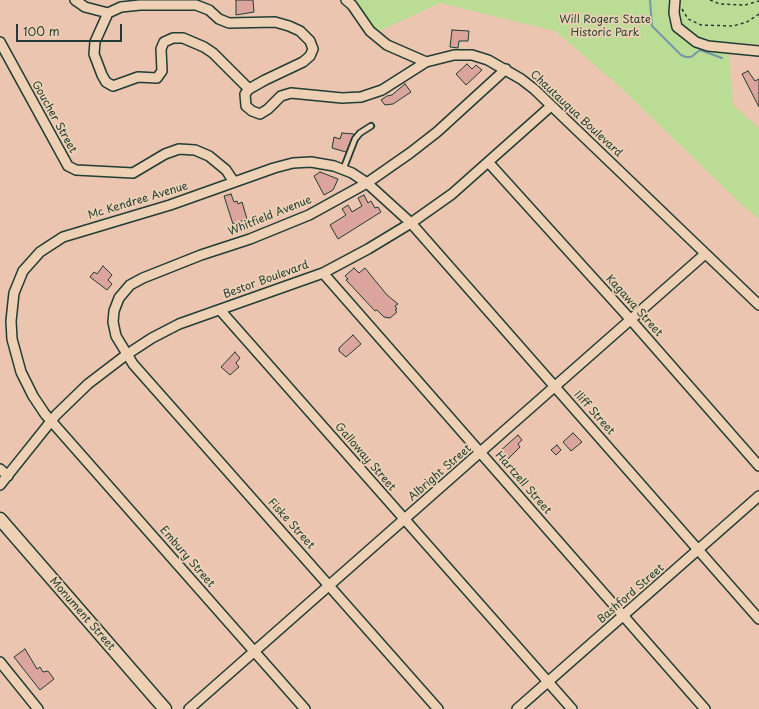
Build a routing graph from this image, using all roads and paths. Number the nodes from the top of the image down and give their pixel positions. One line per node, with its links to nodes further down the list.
1 (74, 0): 6 (street)
2 (346, 0): 10 (street)
3 (675, 0): 7 (path); 9 (street)
4 (710, 0): 5 (path)
5 (759, 1)
6 (108, 13): 12 (street); 12 (street)
7 (759, 14)
8 (0, 42): 17 (street, Goucher Street)
9 (759, 51)
10 (426, 62): 11 (street, Chautauqua Boulevard); 12 (street, Chautauqua Boulevard)
11 (506, 69): 13 (street, Chautauqua Boulevard); 18 (street, Whitfield Avenue)
12 (249, 89)
13 (551, 106): 15 (street, Bestor Boulevard); 20 (street, Chautauqua Boulevard)
14 (371, 126): 16 (lane)
15 (489, 163): 19 (street, Bestor Boulevard); 24 (street, Kagawa Street)
16 (343, 170): 17 (street, Mc Kendree Avenue); 18 (street, Mc Kendree Avenue)
17 (234, 182): 27 (street, Mc Kendree Avenue)
18 (367, 183): 19 (street, Mc Kendree Avenue); 25 (street, Whitfield Avenue)
19 (411, 223): 21 (street, Bestor Boulevard); 26 (street, Iliff Street)
20 (705, 254): 22 (street, Chautauqua Boulevard); 24 (street, Albright Street)
21 (323, 273): 23 (street, Bestor Boulevard); 28 (street, Hartzell Street)
22 (759, 305)
23 (220, 310): 25 (street, Bestor Boulevard); 35 (street, Galloway Street)
24 (631, 320): 26 (street, Albright Street); 29 (street, Kagawa Street)
25 (126, 355): 27 (street, Bestor Boulevard); 37 (street, Fiske Street)
26 (555, 388): 28 (street, Albright Street); 36 (street, Iliff Street)
27 (51, 420): 31 (street, Bestor Boulevard); 40 (street, Embury Street)
28 (480, 454): 35 (street, Albright Street); 38 (street, Hartzell Street)
29 (759, 466)
30 (0, 469): 31 (street)
31 (8, 476): 32 (street, Bestor Boulevard)
32 (0, 484)
33 (759, 496): 36 (street, Bashford Street)
34 (0, 519): 44 (street, Monument Street)
35 (405, 520): 37 (street, Albright Street); 42 (street, Galloway Street)
36 (699, 550): 38 (street, Bashford Street); 39 (street, Iliff Street)
37 (330, 586): 40 (street, Albright Street); 47 (street, Fiske Street)
38 (624, 616): 42 (street, Bashford Street); 50 (street, Hartzell Street)
39 (759, 619)
40 (254, 652): 45 (street, Albright Street); 46 (street, Embury Street)
41 (0, 662): 43 (street)
42 (548, 682): 48 (street, Bashford Street); 49 (street, Galloway Street)
43 (38, 709)
44 (165, 709)
45 (189, 709)
46 (305, 709)
47 (438, 709)
48 (517, 709)
49 (572, 709)
50 (705, 709)

